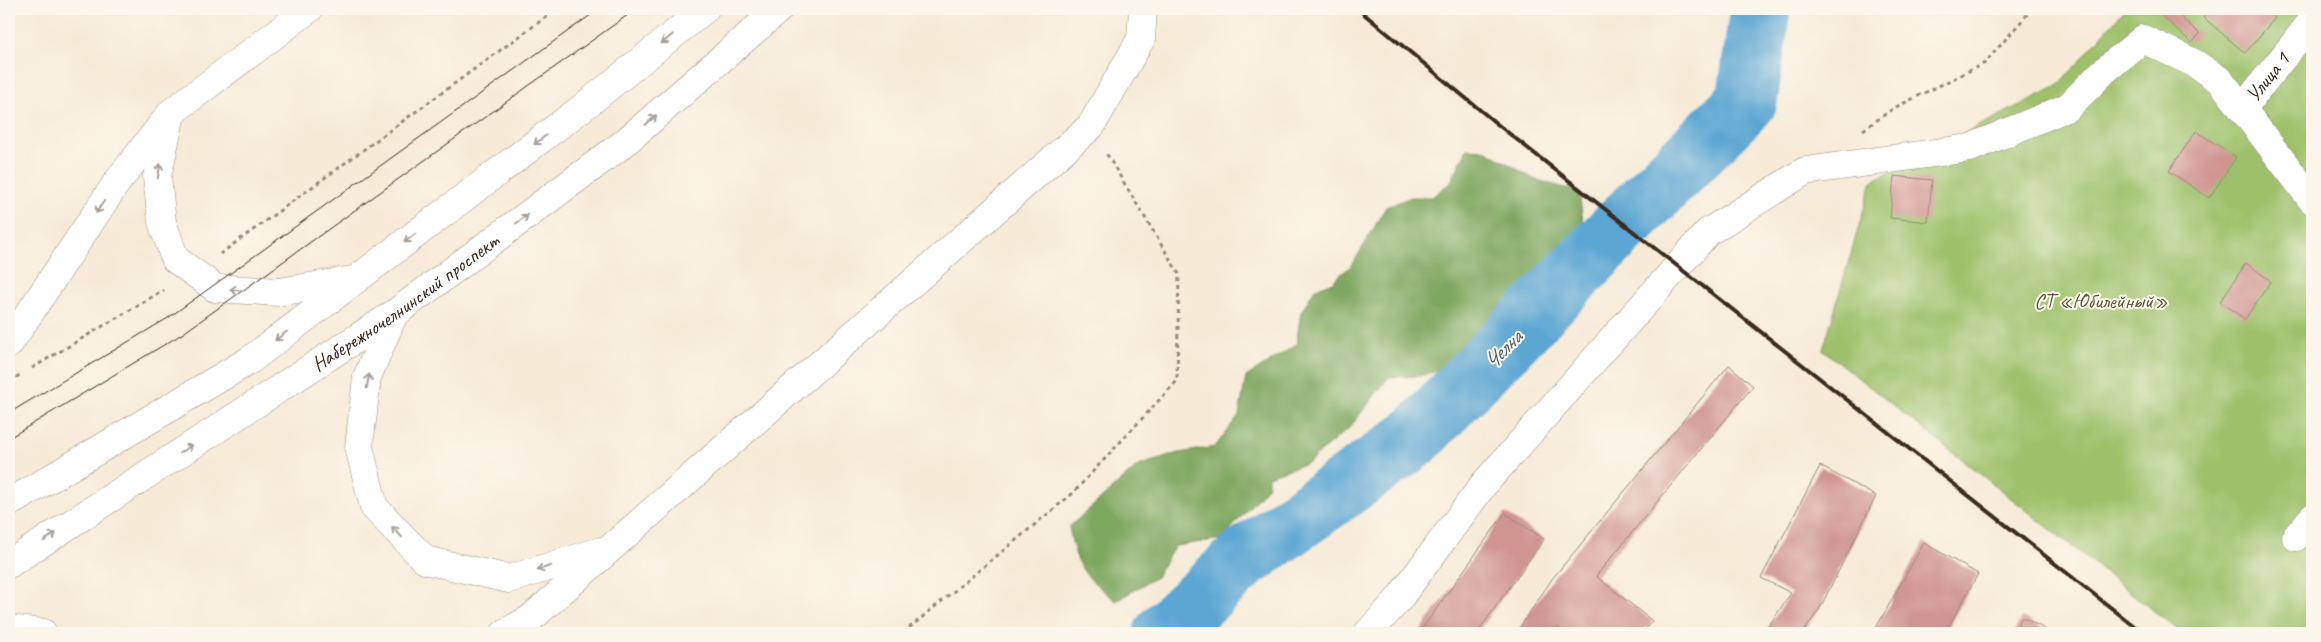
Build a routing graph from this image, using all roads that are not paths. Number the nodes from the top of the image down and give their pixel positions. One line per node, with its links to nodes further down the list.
1 (309, 9): 7 (main road)
2 (705, 9): 9 (main road, Набережночелнинский проспект, one-way to 9)
3 (779, 9): 10 (main road, Набережночелнинский проспект, one-way to 3)
4 (1143, 9): 13 (main road)
5 (2312, 21): 6 (main road, Улица 1)
6 (2242, 109): 8 (main road); 18 (main road)
7 (172, 112): 9 (main road, one-way to 7); 11 (main road, one-way to 11)
8 (2312, 200)
9 (355, 280): 12 (main road, Набережночелнинский проспект, one-way to 12)
10 (394, 314): 13 (main road, one-way to 10); 14 (main road, Набережночелнинский проспект, one-way to 10)
11 (9, 344)
12 (9, 504)
13 (608, 549): 17 (main road)
14 (9, 564)
15 (9, 629): 16 (main road)
16 (43, 633)
17 (506, 633)
18 (1368, 633)

